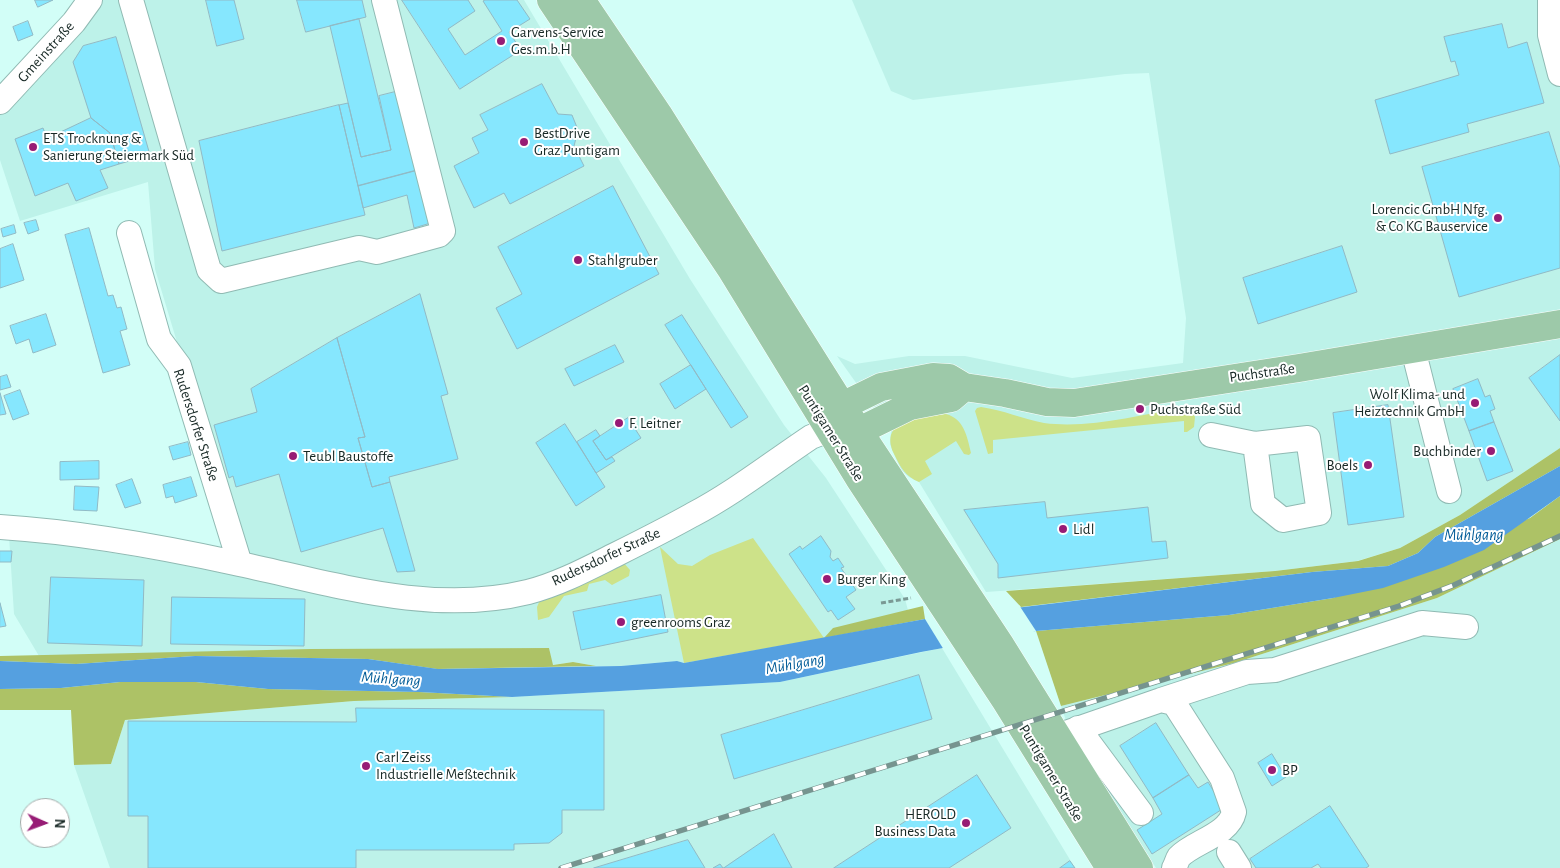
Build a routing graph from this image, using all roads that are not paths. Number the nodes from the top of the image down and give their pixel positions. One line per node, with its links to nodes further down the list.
1 (90, 0): 8 (street, Gmeinstraße)
2 (131, 0): 3 (street)
3 (384, 0)
4 (550, 0): 14 (main road, Puntigamer Straße)
5 (581, 0): 13 (main road, Puntigamer Straße)
6 (1550, 0): 7 (street)
7 (1560, 74)
8 (0, 102)
9 (129, 233): 20 (street, Rudersdorfer Straße)
10 (1560, 324): 11 (main road, Puchstraße)
11 (1413, 349): 12 (main road, Puchstraße); 18 (street)
12 (964, 387): 13 (main road, Puchstraße); 15 (main road)
13 (842, 406): 14 (main road); 15 (main road, Puntigamer Straße)
14 (829, 430): 15 (main road); 20 (street, Rudersdorfer Straße); 25 (main road, Puntigamer Straße)
15 (859, 431): 23 (main road, Puntigamer Straße)
16 (1211, 435): 17 (street)
17 (1255, 444)
18 (1449, 491)
19 (0, 527): 20 (street, Rudersdorfer Straße)
20 (240, 564)
21 (1466, 626): 22 (street)
22 (1161, 700): 23 (street); 27 (street)
23 (1068, 732): 24 (street); 26 (main road, Puntigamer Straße)
24 (1141, 813)
25 (1110, 868)
26 (1139, 868)
27 (1174, 868)

